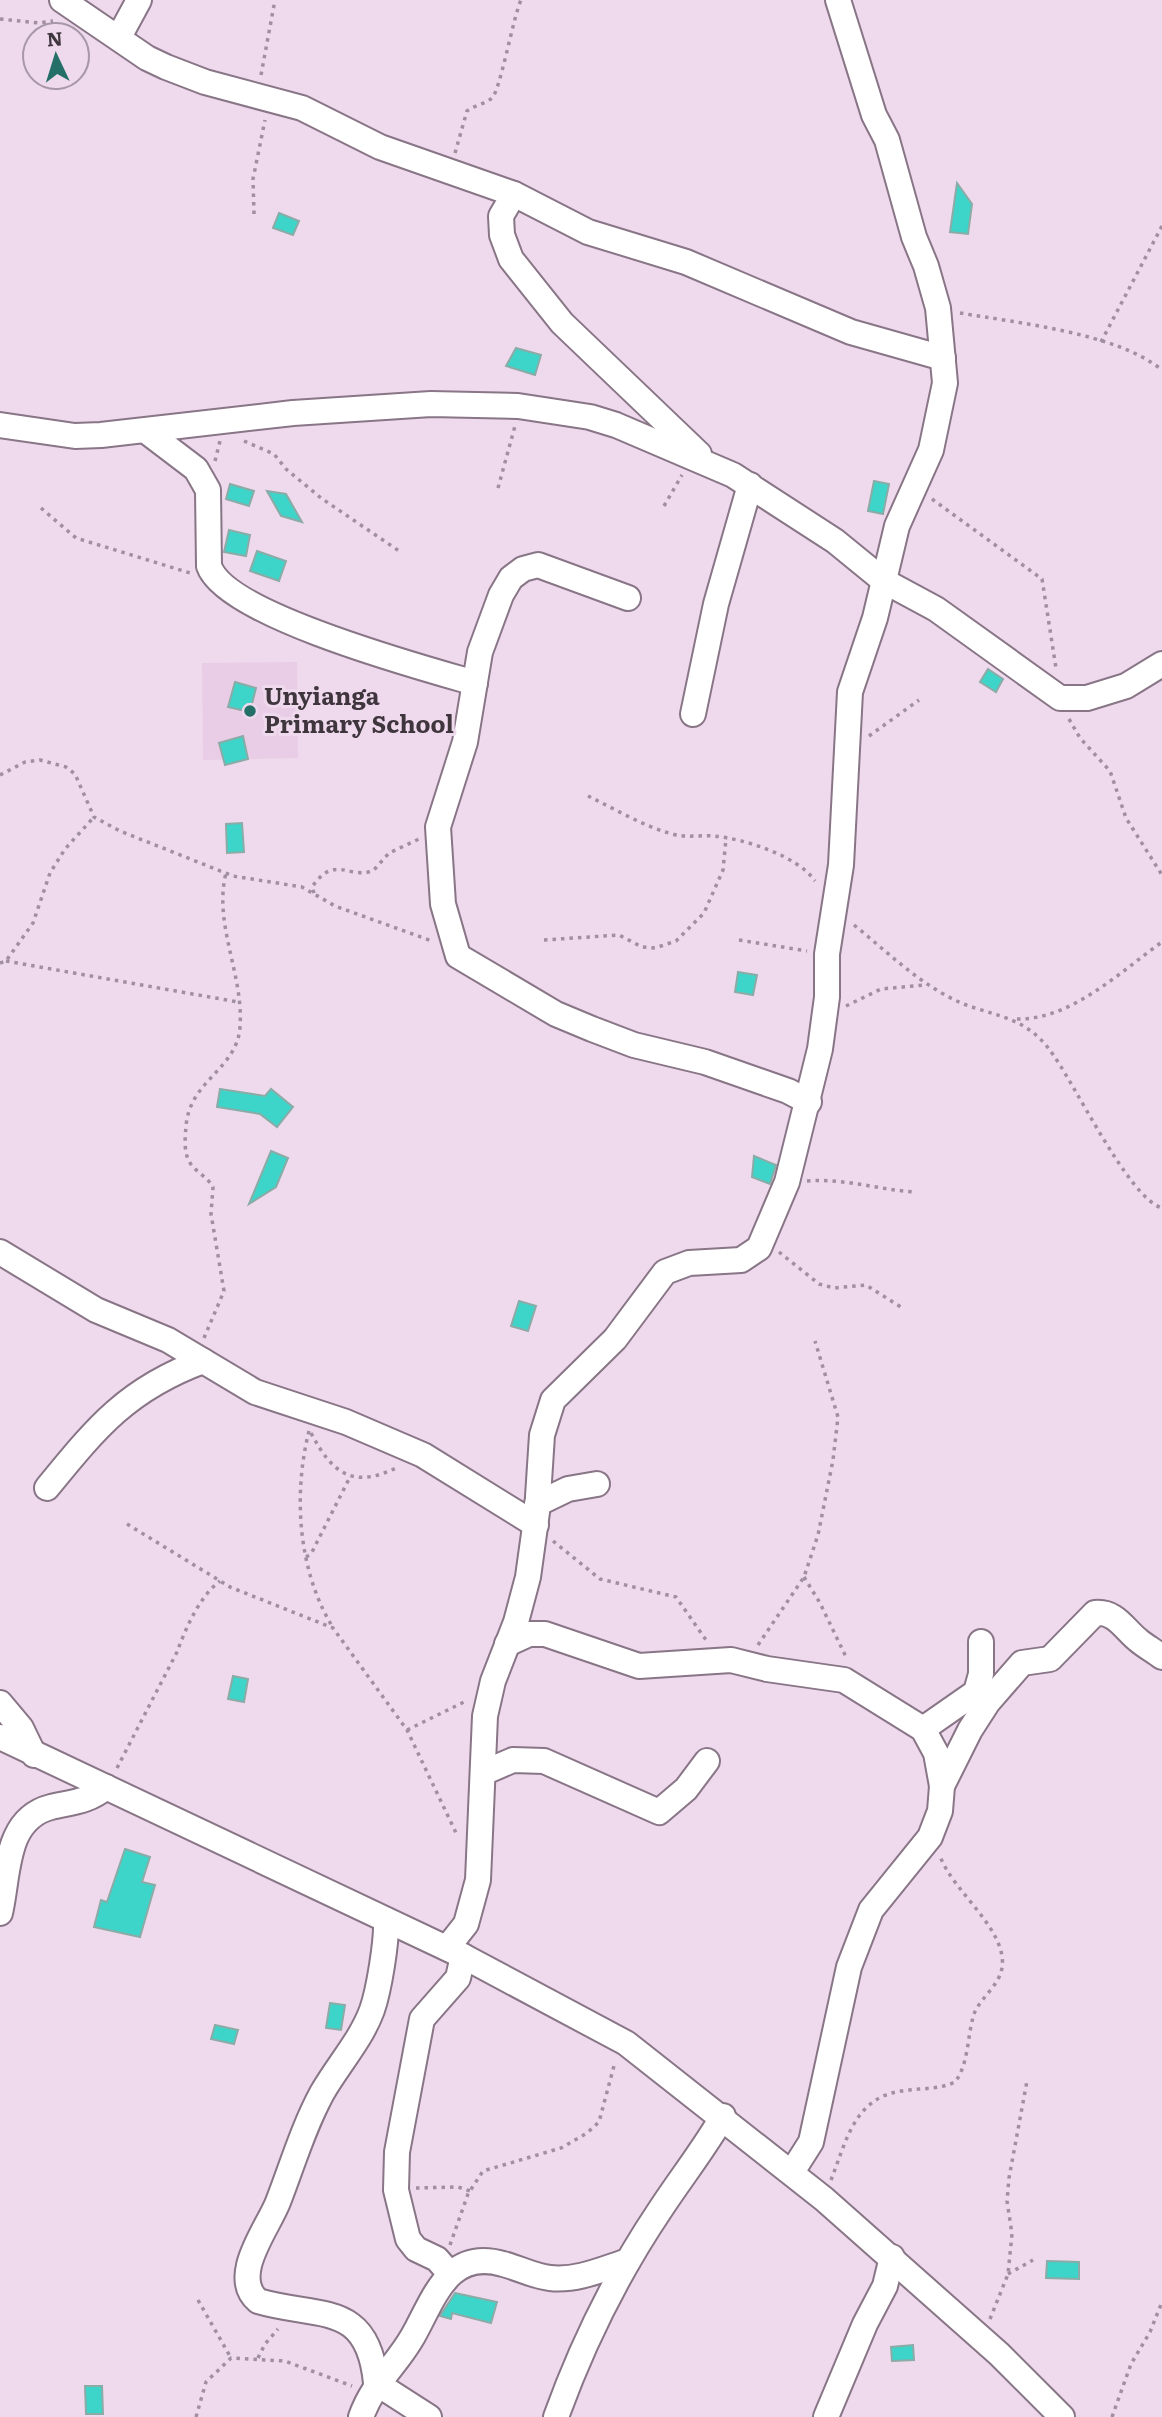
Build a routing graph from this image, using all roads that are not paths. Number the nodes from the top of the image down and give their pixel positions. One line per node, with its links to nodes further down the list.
1 (138, 0): 4 (street)
2 (838, 0): 6 (street)
3 (72, 5): 4 (street)
4 (119, 37): 5 (street)
5 (514, 194): 6 (street); 9 (street)
6 (943, 358): 11 (street)
7 (0, 425): 8 (street)
8 (146, 431): 9 (street); 14 (street)
9 (701, 461): 10 (street)
10 (750, 485): 11 (street); 15 (street)
11 (884, 581): 13 (street); 16 (street)
12 (628, 598): 14 (street)
13 (1162, 664)
14 (475, 683): 16 (street)
15 (693, 713)
16 (809, 1102): 21 (street)
17 (0, 1252): 18 (street)
18 (205, 1363): 20 (street); 21 (street)
19 (597, 1484): 21 (street)
20 (47, 1488)
21 (536, 1521): 23 (street)
22 (981, 1642): 26 (street)
23 (507, 1644): 26 (street); 30 (street)
24 (1162, 1657): 31 (street)
25 (0, 1703): 28 (street)
26 (923, 1730): 31 (street)
27 (0, 1737): 28 (street)
28 (34, 1755): 32 (street)
29 (707, 1761): 30 (street)
30 (485, 1772): 35 (street)
31 (942, 1786): 37 (street)
32 (106, 1787): 33 (street); 34 (street)
33 (0, 1913)
34 (386, 1920): 35 (street); 41 (street)
35 (455, 1952): 36 (street); 40 (street)
36 (723, 2116): 37 (street); 39 (street)
37 (792, 2172): 38 (street)
38 (892, 2257): 45 (street); 46 (street)
39 (628, 2261): 40 (street); 44 (street)
40 (445, 2268): 41 (street)
41 (373, 2388): 42 (street); 43 (street)
42 (361, 2417)
43 (429, 2417)
44 (556, 2417)
45 (826, 2417)
46 (1062, 2417)

